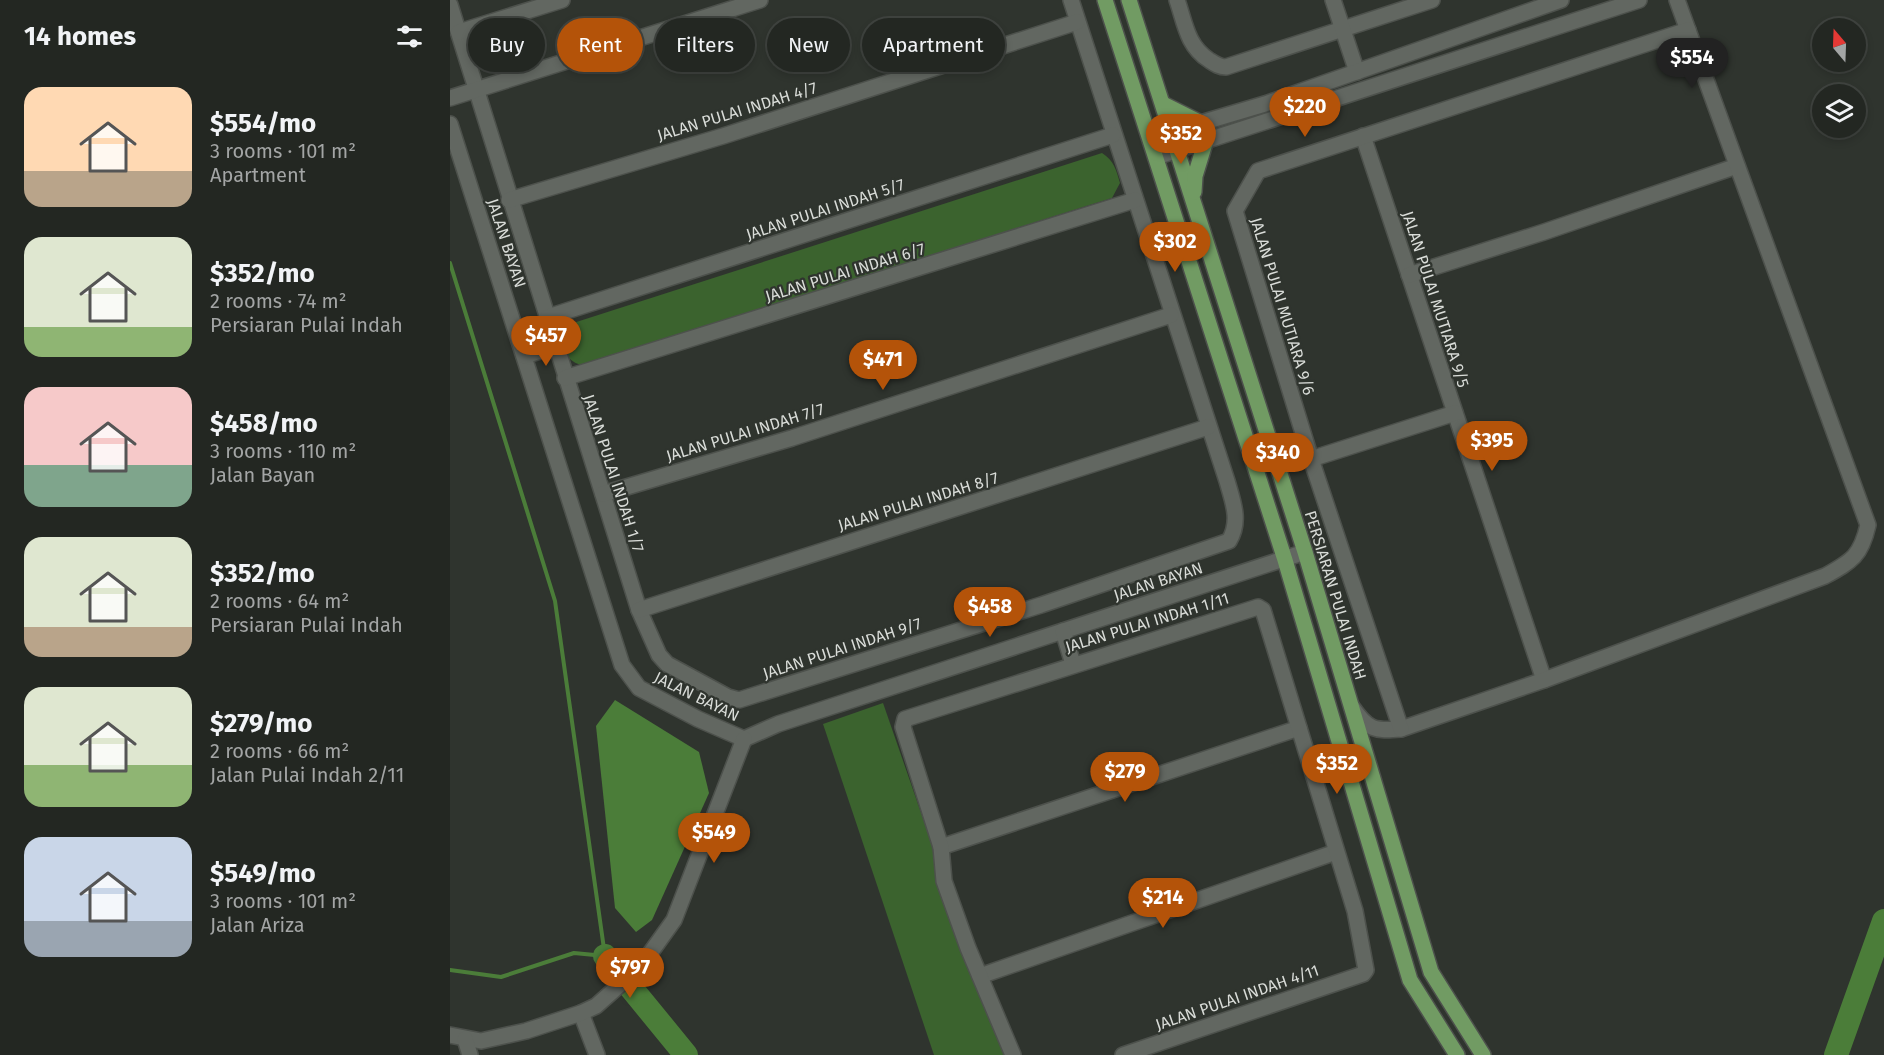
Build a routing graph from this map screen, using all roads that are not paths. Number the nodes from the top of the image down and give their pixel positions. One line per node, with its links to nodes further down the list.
1 (562, 0): 16 (street)
2 (760, 0): 18 (street)
3 (1071, 0): 13 (street)
4 (1105, 0): 26 (main road)
5 (1129, 0): 20 (main road, PERSIARAN PULAI INDAH)
6 (1178, 0): 14 (street)
7 (1334, 0): 14 (street)
8 (1432, 0): 14 (street)
9 (1561, 0): 17 (street)
10 (1639, 0): 27 (street)
11 (1677, 0): 15 (street)
12 (450, 5): 16 (street, JALAN PULAI INDAH 1/7)
13 (1077, 22): 24 (street); 32 (street, JALAN PULAI INDAH 4/7)
14 (1343, 29): 17 (street)
15 (1688, 30): 25 (street); 30 (street)
16 (459, 32): 18 (street, JALAN PULAI INDAH 1/7)
17 (1357, 72): 21 (street)
18 (476, 90): 19 (street); 32 (street, JALAN PULAI INDAH 1/7)
19 (450, 98)
20 (1163, 104): 21 (main road); 23 (main road, PERSIARAN PULAI INDAH)
21 (1201, 123): 23 (street)
22 (450, 124): 38 (street, JALAN BAYAN)
23 (1172, 132): 26 (street); 28 (main road, PERSIARAN PULAI INDAH)
24 (1113, 135): 33 (street); 36 (street, JALAN PULAI INDAH 5/7)
25 (1364, 136): 34 (street, JALAN PULAI MUTIARA 9/5); 42 (street, JALAN PULAI MUTIARA 9/6)
26 (1150, 138): 29 (main road)
27 (1206, 140): 28 (street); 31 (main road)
28 (1178, 149): 29 (street); 31 (main road, PERSIARAN PULAI INDAH)
29 (1155, 157): 45 (main road)
30 (1737, 166): 34 (street); 49 (street)
31 (1193, 198): 44 (main road, PERSIARAN PULAI INDAH)
32 (509, 200): 36 (street, JALAN PULAI INDAH 1/7)
33 (1135, 200): 35 (street); 39 (street, JALAN PULAI INDAH 6/7)
34 (1409, 274): 40 (street, JALAN PULAI MUTIARA 9/5)
35 (1171, 315): 41 (street); 43 (street, JALAN PULAI INDAH 7/7)
36 (548, 317): 37 (street, JALAN PULAI INDAH 1/7)
37 (556, 346): 38 (street); 39 (street, JALAN PULAI INDAH 1/7)
38 (524, 356): 54 (street, JALAN BAYAN)
39 (565, 378): 43 (street, JALAN PULAI INDAH 1/7)
40 (1455, 413): 42 (street); 49 (street, JALAN PULAI MUTIARA 9/5)
41 (1208, 427): 46 (street, JALAN PULAI INDAH 8/7); 50 (street, JALAN PULAI INDAH 9/7)
42 (1311, 459): 53 (street, JALAN PULAI MUTIARA 9/6)
43 (603, 494): 46 (street, JALAN PULAI INDAH 1/7)
44 (1305, 552): 45 (street, JALAN BAYAN); 51 (main road, PERSIARAN PULAI INDAH)
45 (1285, 560): 47 (street, JALAN BAYAN); 65 (main road)
46 (639, 610): 50 (street, JALAN PULAI INDAH 1/7)
47 (1063, 631): 48 (street); 54 (street, JALAN BAYAN)
48 (1074, 664): 52 (street, JALAN PULAI INDAH 1/11); 55 (street, JALAN PULAI INDAH 1/11)
49 (1544, 680): 53 (street)
50 (739, 700)
51 (1351, 704): 53 (street); 59 (main road, PERSIARAN PULAI INDAH)
52 (1299, 728): 55 (street); 56 (street)
53 (1401, 729)
54 (744, 739): 58 (street)
55 (941, 847): 57 (street)
56 (1336, 852): 57 (street); 64 (street, JALAN PULAI INDAH 4/11)
57 (980, 976): 63 (street)
58 (581, 1013): 60 (street); 62 (street)
59 (1467, 1030): 66 (main road); 67 (main road, PERSIARAN PULAI INDAH)
60 (458, 1037): 61 (street)
61 (470, 1055)
62 (597, 1055)
63 (1013, 1055)
64 (1123, 1055)
65 (1456, 1055)
66 (1477, 1055)
67 (1483, 1055)

